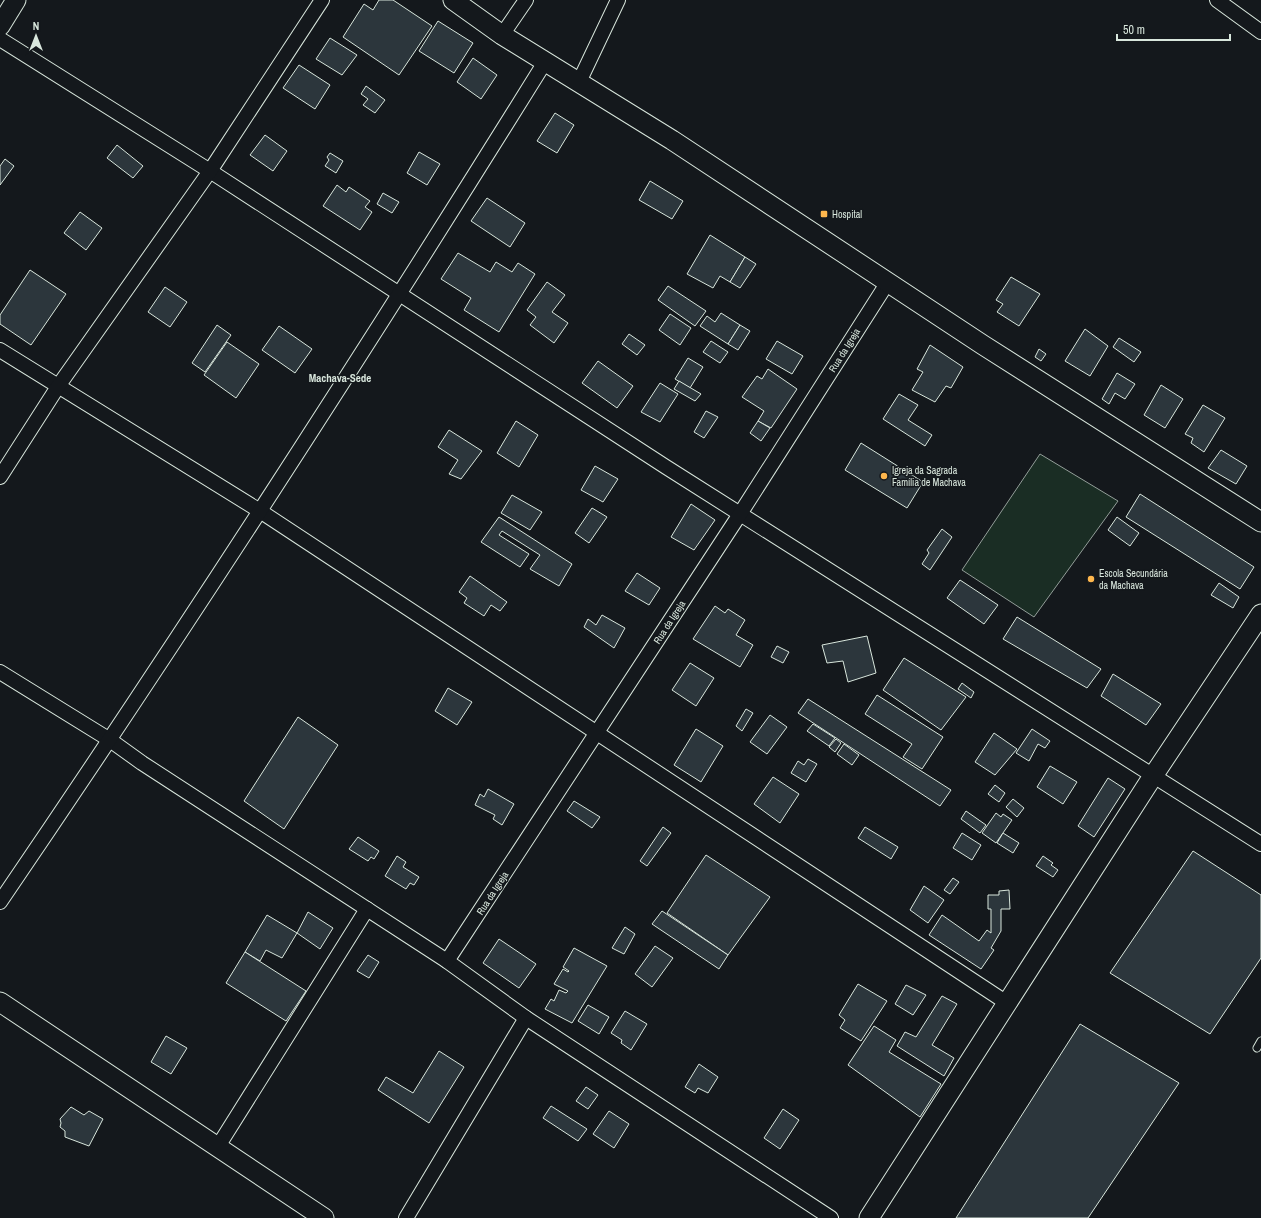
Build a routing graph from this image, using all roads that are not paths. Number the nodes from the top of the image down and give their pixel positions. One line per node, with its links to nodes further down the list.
1 (16, 0): 7 (street)
2 (322, 0): 13 (street)
3 (453, 0): 9 (street)
4 (526, 0): 9 (street)
5 (618, 0): 12 (street)
6 (1217, 0): 8 (street)
7 (0, 26)
8 (1261, 32)
9 (502, 35): 11 (street)
10 (0, 39): 13 (street)
11 (545, 62): 12 (street); 15 (street)
12 (579, 82): 14 (street)
13 (210, 171): 15 (street); 17 (street)
14 (888, 282): 20 (street, Rua da Igreja); 21 (street)
15 (400, 296): 19 (street); 20 (street)
16 (0, 350): 17 (street)
17 (59, 385): 18 (street); 19 (street)
18 (0, 477)
19 (260, 511): 24 (street); 25 (street)
20 (740, 514): 24 (street, Rua da Igreja); 26 (street)
21 (1261, 522)
22 (1261, 614): 26 (street)
23 (0, 672): 25 (street)
24 (598, 733): 30 (street, Rua da Igreja); 32 (street)
25 (110, 740): 28 (street); 29 (street)
26 (1153, 776): 27 (street); 32 (street)
27 (1261, 844)
28 (0, 902)
29 (366, 909): 30 (street); 34 (street)
30 (447, 961): 33 (street)
31 (0, 1002): 34 (street)
32 (1007, 1003): 38 (street)
33 (526, 1018): 36 (street); 37 (street)
34 (217, 1148): 35 (street)
35 (324, 1218)
36 (406, 1218)
37 (831, 1218)
38 (869, 1218)

